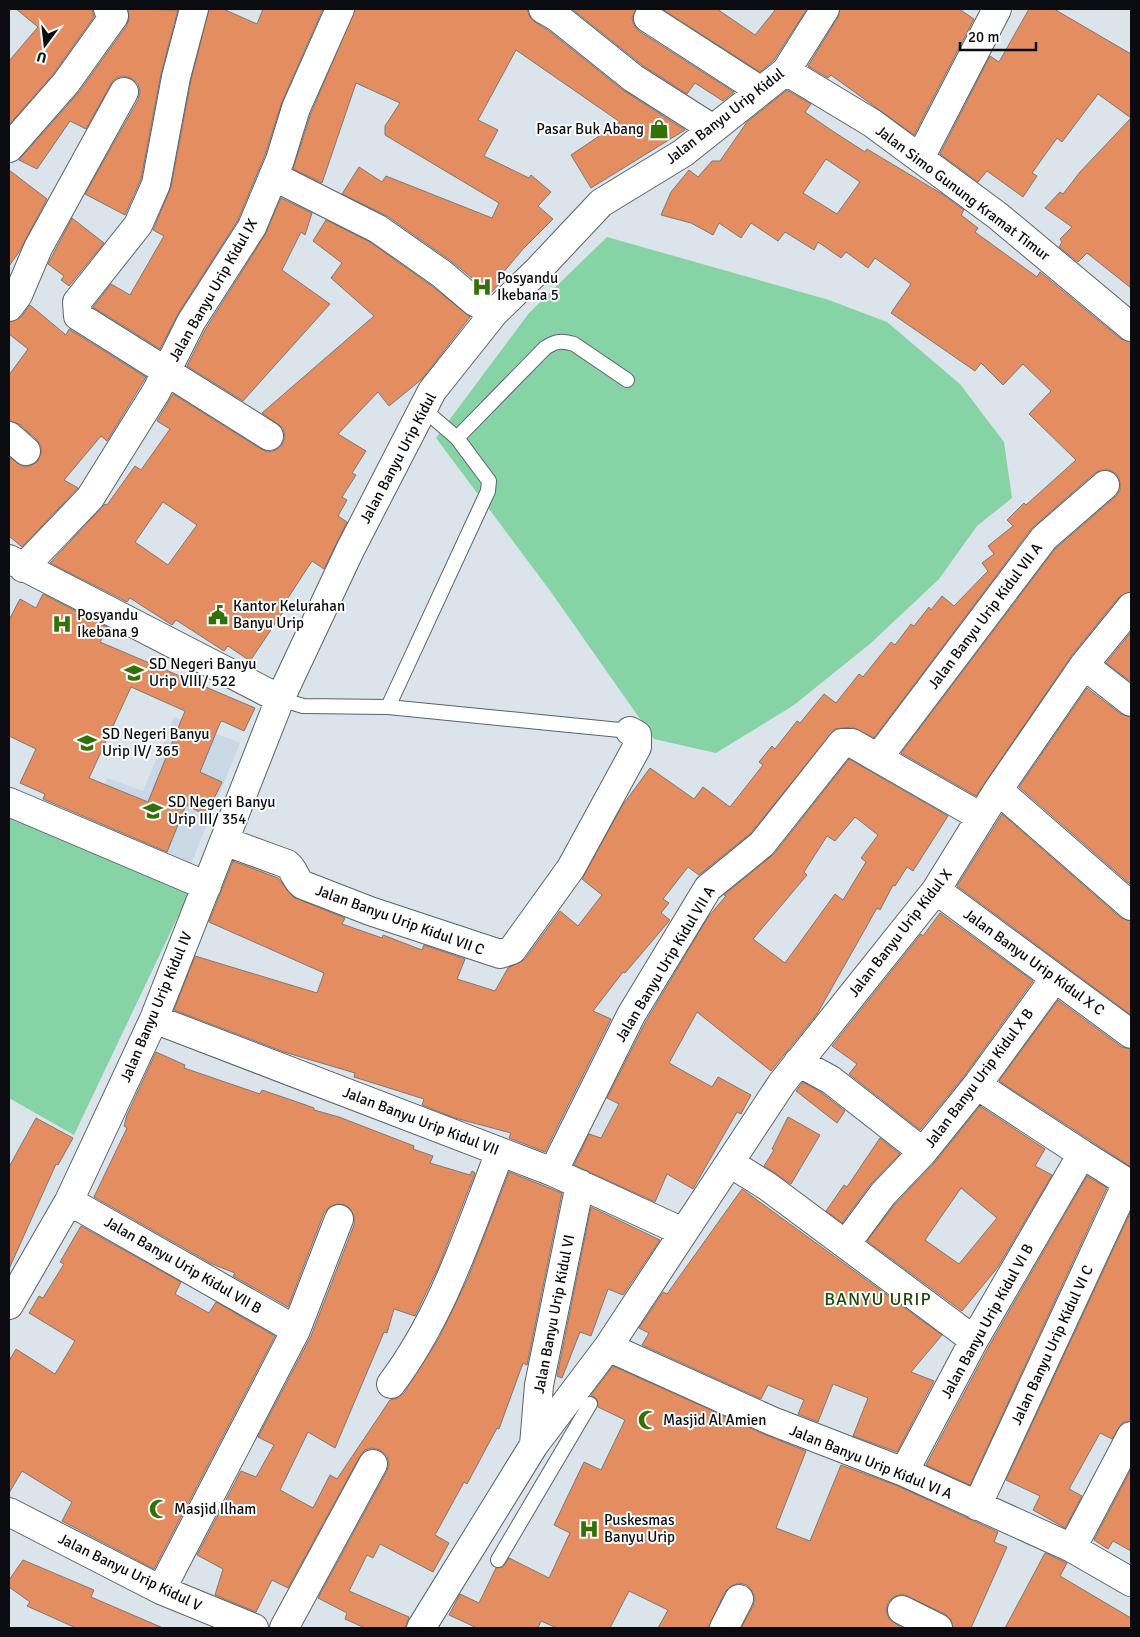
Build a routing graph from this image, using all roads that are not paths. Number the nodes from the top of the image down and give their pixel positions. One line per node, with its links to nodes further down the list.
1 (108, 9): 12 (street)
2 (194, 9): 19 (street)
3 (340, 9): 14 (street, Jalan Banyu Urip Kidul IX)
4 (542, 9): 11 (street)
5 (825, 9): 8 (street, Jalan Banyu Urip Kidul)
6 (997, 9): 13 (street)
7 (648, 18): 9 (street)
8 (786, 71): 9 (street, Jalan Banyu Urip Kidul); 13 (street, Jalan Simo Gunung Kramat Timur)
9 (760, 91): 11 (street, Jalan Banyu Urip Kidul)
10 (124, 92): 15 (street)
11 (713, 129): 17 (street, Jalan Banyu Urip Kidul)
12 (9, 148)
13 (920, 158): 18 (street, Jalan Simo Gunung Kramat Timur)
14 (273, 176): 17 (street); 19 (street, Jalan Banyu Urip Kidul IX)
15 (18, 268): 16 (street)
16 (9, 307)
17 (494, 313): 21 (street, Jalan Banyu Urip Kidul)
18 (1131, 327)
19 (166, 372): 22 (street); 25 (street, Jalan Banyu Urip Kidul IX)
20 (627, 380): 23 (lane)
21 (422, 408): 23 (lane); 28 (street, Jalan Banyu Urip Kidul)
22 (269, 436)
23 (457, 438): 30 (lane)
24 (1104, 485): 32 (street, Jalan Banyu Urip Kidul VII A)
25 (16, 563): 28 (street)
26 (1131, 607): 27 (street, Jalan Banyu Urip Kidul X)
27 (1084, 665): 29 (street); 33 (street, Jalan Banyu Urip Kidul X)
28 (280, 699): 30 (lane); 36 (street, Jalan Banyu Urip Kidul IV)
29 (1131, 702)
30 (388, 707): 31 (lane)
31 (630, 731): 36 (street, Jalan Banyu Urip Kidul VII C)
32 (878, 758): 35 (street, Jalan Banyu Urip Kidul VII A); 49 (street, Jalan Banyu Urip Kidul VII A)
33 (998, 790): 35 (street, Jalan Banyu Urip Kidul X); 39 (street)
34 (9, 802): 37 (street)
35 (981, 817): 38 (street, Jalan Banyu Urip Kidul X)
36 (224, 841): 37 (street, Jalan Banyu Urip Kidul IV)
37 (207, 886): 41 (street, Jalan Banyu Urip Kidul IV)
38 (936, 890): 40 (street, Jalan Banyu Urip Kidul X C); 43 (street, Jalan Banyu Urip Kidul X)
39 (1131, 906)
40 (1055, 978): 42 (street, Jalan Banyu Urip Kidul X C); 44 (street, Jalan Banyu Urip Kidul X B)
41 (154, 1019): 45 (street, Jalan Banyu Urip Kidul VII); 52 (street, Jalan Banyu Urip Kidul IV)
42 (1131, 1034)
43 (798, 1062): 46 (street, Jalan Banyu Urip Kidul X B); 48 (street, Jalan Banyu Urip Kidul X)
44 (977, 1085): 46 (street, Jalan Banyu Urip Kidul X B); 47 (street)
45 (500, 1152): 49 (street, Jalan Banyu Urip Kidul VII); 60 (street)
46 (923, 1152): 55 (street)
47 (1077, 1162): 51 (street); 58 (street, Jalan Banyu Urip Kidul VI B)
48 (730, 1163): 54 (street, Jalan Banyu Urip Kidul X); 55 (street)
49 (553, 1172): 50 (street, Jalan Banyu Urip Kidul VII)
50 (580, 1184): 54 (street, Jalan Banyu Urip Kidul VII); 63 (street, Jalan Banyu Urip Kidul VI)
51 (1129, 1184): 67 (street, Jalan Banyu Urip Kidul VI C)
52 (69, 1201): 56 (street, Jalan Banyu Urip Kidul IV); 57 (street, Jalan Banyu Urip Kidul VII B)
53 (339, 1219): 57 (street)
54 (683, 1232): 59 (street, Jalan Banyu Urip Kidul VI)
55 (846, 1244): 58 (street)
56 (9, 1305)
57 (296, 1330): 72 (street)
58 (974, 1340): 65 (street, Jalan Banyu Urip Kidul VI B)
59 (608, 1347): 63 (street, Jalan Banyu Urip Kidul VI); 65 (street, Jalan Banyu Urip Kidul VI A)
60 (391, 1384)
61 (590, 1404): 66 (lane)
62 (1131, 1436): 69 (street)
63 (529, 1454): 66 (lane); 77 (street, Jalan Banyu Urip Kidul VI)
64 (373, 1464): 76 (street)
65 (904, 1472): 67 (street, Jalan Banyu Urip Kidul VI A)
66 (547, 1476): 70 (lane)
67 (977, 1506): 69 (street, Jalan Banyu Urip Kidul VI A)
68 (9, 1512): 72 (street, Jalan Banyu Urip Kidul V)
69 (1072, 1548): 71 (street, Jalan Banyu Urip Kidul VI A)
70 (498, 1560)
71 (1131, 1582)
72 (161, 1590): 75 (street, Jalan Banyu Urip Kidul V)
73 (739, 1599): 78 (street)
74 (902, 1610): 79 (street)
75 (254, 1628)
76 (284, 1628)
77 (421, 1628)
78 (724, 1628)
79 (938, 1628)

